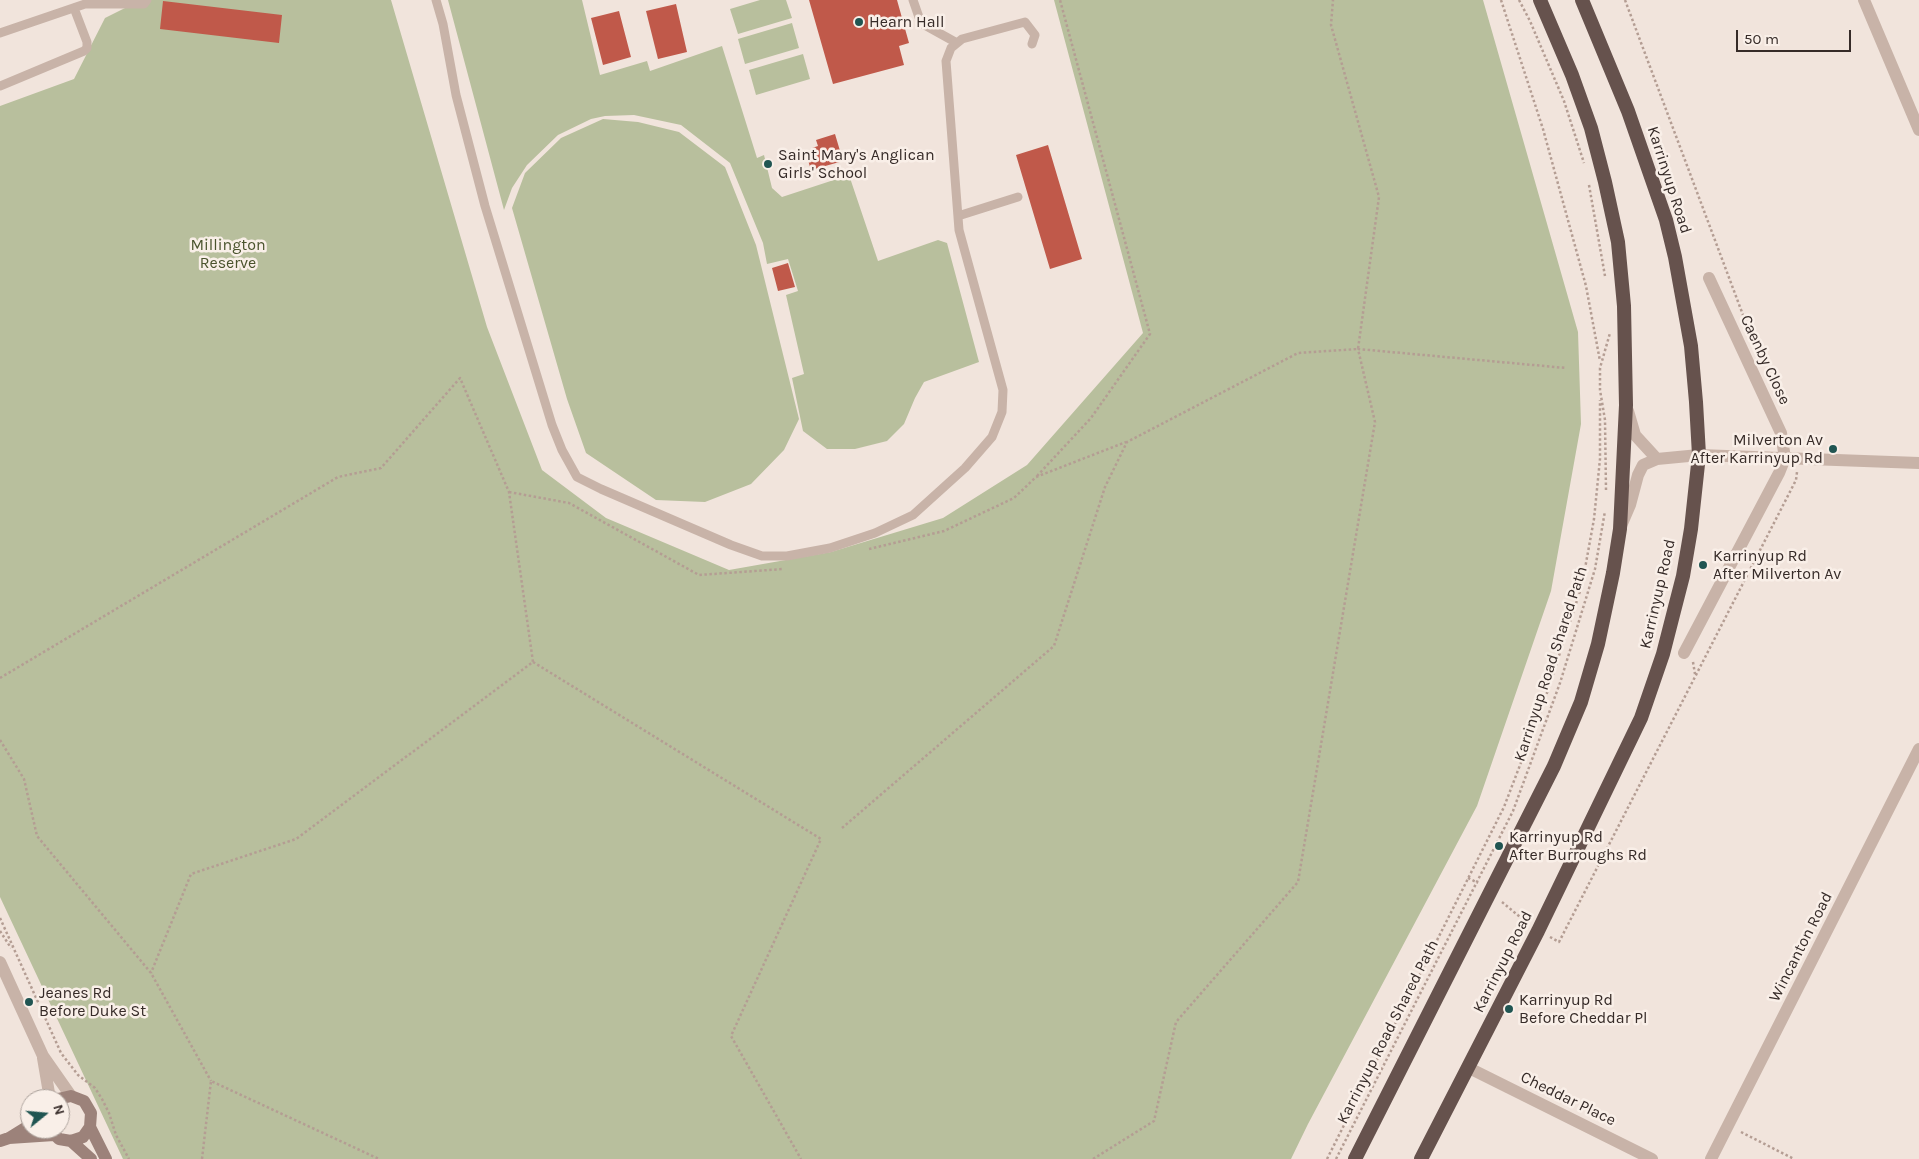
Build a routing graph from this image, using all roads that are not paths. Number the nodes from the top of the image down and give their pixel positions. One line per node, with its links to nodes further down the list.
1 (147, 0): 7 (lane)
2 (436, 0): 14 (lane)
3 (913, 0): 9 (lane)
4 (1540, 0): 16 (highway)
5 (1582, 0): 17 (highway, Karrinyup Road)
6 (1864, 0): 12 (street)
7 (74, 8): 8 (lane); 11 (lane)
8 (0, 32)
9 (956, 43): 10 (lane); 14 (lane)
10 (1032, 44)
11 (0, 86)
12 (1919, 130)
13 (1018, 196): 14 (lane)
14 (958, 216)
15 (1709, 278): 19 (street, Caenby Close)
16 (1626, 405): 18 (street); 21 (highway)
17 (1699, 454): 18 (street); 19 (street); 26 (highway, Karrinyup Road)
18 (1657, 458): 21 (street)
19 (1785, 458): 20 (street); 22 (street)
20 (1919, 463)
21 (1620, 529): 37 (highway)
22 (1684, 653)
23 (1919, 749): 40 (street, Wincanton Road)
24 (0, 962): 25 (street)
25 (43, 1056): 27 (street); 28 (street)
26 (1468, 1068): 38 (highway, Karrinyup Road); 39 (street, Cheddar Place)
27 (48, 1089)
28 (71, 1096): 29 (main road)
29 (90, 1127): 34 (main road); 36 (main road)
30 (20, 1131): 32 (main road)
31 (20, 1137): 32 (main road)
32 (5, 1139)
33 (59, 1139): 34 (main road)
34 (71, 1141): 35 (main road)
35 (91, 1159)
36 (106, 1159)
37 (1355, 1159)
38 (1421, 1159)
39 (1652, 1159)
40 (1712, 1159)

